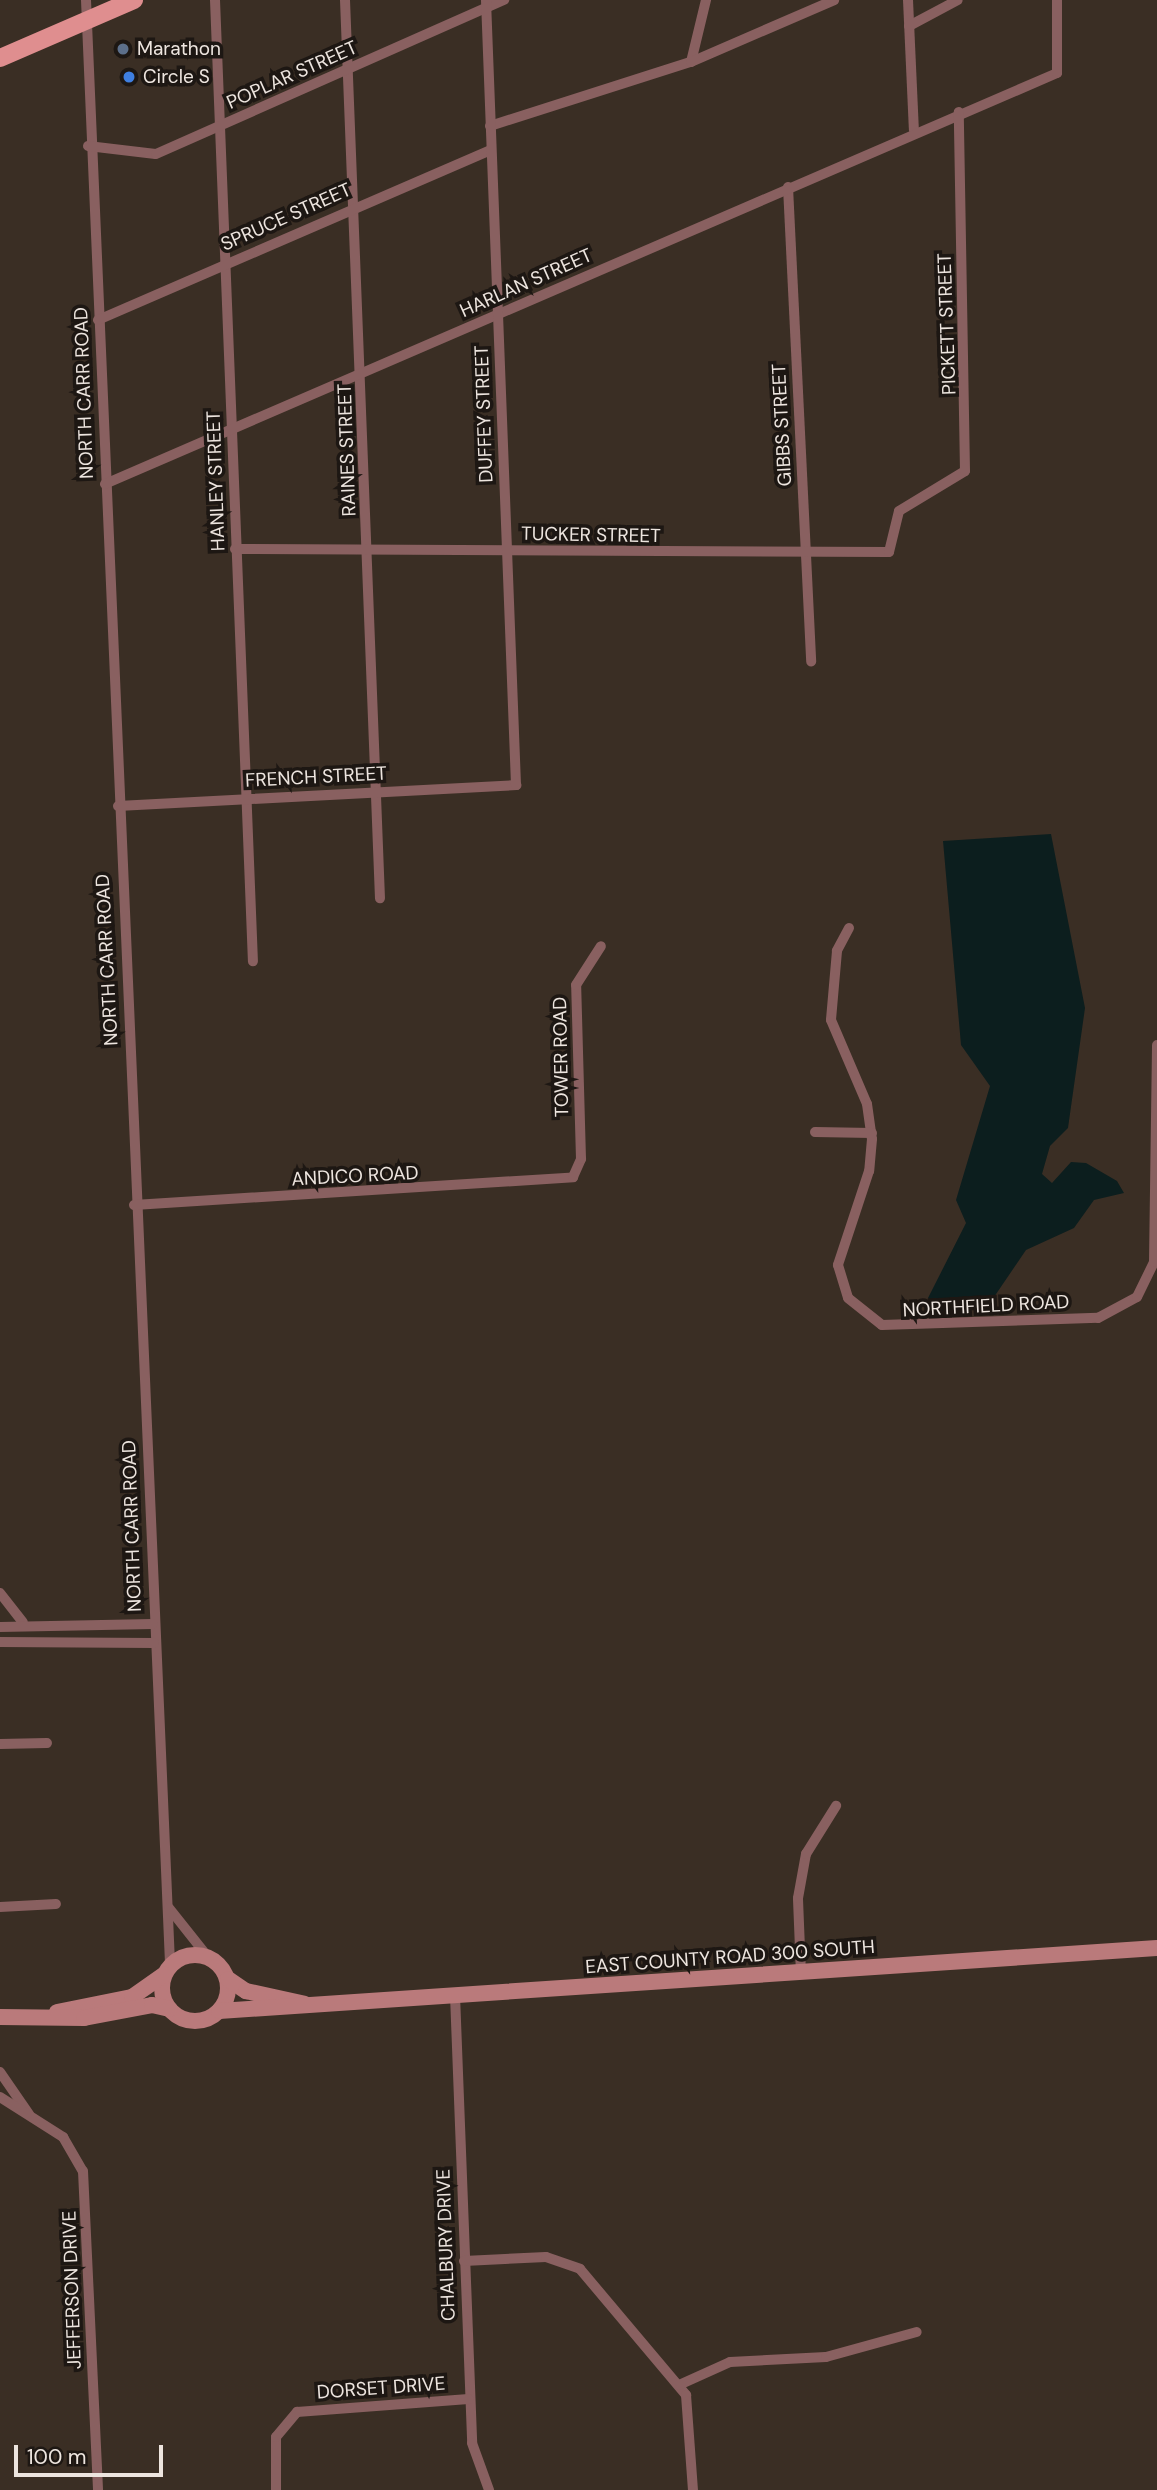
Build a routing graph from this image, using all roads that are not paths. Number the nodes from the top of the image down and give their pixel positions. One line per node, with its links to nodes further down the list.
1 (86, 0): 12 (street, NORTH CARR ROAD)
2 (134, 0): 12 (main road)
3 (215, 0): 18 (street, HANLEY STREET)
4 (345, 0): 16 (street, RAINES STREET)
5 (504, 0): 11 (street, POPLAR STREET)
6 (706, 0): 15 (street)
7 (834, 0): 15 (street)
8 (908, 0): 13 (street)
9 (958, 0): 13 (street)
10 (1057, 0): 17 (street, HARLAN STREET)
11 (486, 4): 16 (street, POPLAR STREET); 19 (street, DUFFEY STREET)
12 (87, 20): 14 (main road); 21 (street, NORTH CARR ROAD)
13 (909, 26): 20 (street)
14 (0, 58)
15 (691, 62): 19 (street)
16 (349, 68): 18 (street, POPLAR STREET); 24 (street, RAINES STREET)
17 (959, 112): 20 (street, HARLAN STREET); 31 (street, PICKETT STREET)
18 (219, 126): 21 (street, POPLAR STREET); 25 (street, HANLEY STREET)
19 (490, 126): 22 (street, DUFFEY STREET)
20 (914, 130): 23 (street, HARLAN STREET)
21 (88, 146): 27 (street, NORTH CARR ROAD)
22 (490, 150): 24 (street, SPRUCE STREET); 26 (street, DUFFEY STREET)
23 (788, 187): 26 (street, HARLAN STREET); 35 (street, GIBBS STREET)
24 (352, 208): 25 (street, SPRUCE STREET); 28 (street, RAINES STREET)
25 (224, 264): 27 (street, SPRUCE STREET); 29 (street, HANLEY STREET)
26 (498, 315): 28 (street, HARLAN STREET); 34 (street, DUFFEY STREET)
27 (98, 320): 30 (street, NORTH CARR ROAD)
28 (362, 374): 29 (street, HARLAN STREET); 33 (street, RAINES STREET)
29 (233, 430): 30 (street, HARLAN STREET); 32 (street, HANLEY STREET)
30 (105, 484): 40 (street, NORTH CARR ROAD)
31 (911, 503): 35 (street, TUCKER STREET)
32 (235, 549): 33 (street, TUCKER STREET); 39 (street, HANLEY STREET)
33 (368, 550): 34 (street, TUCKER STREET); 38 (street, RAINES STREET)
34 (507, 551): 35 (street, TUCKER STREET); 37 (street, DUFFEY STREET)
35 (805, 555): 36 (street, GIBBS STREET)
36 (811, 661)
37 (516, 785): 38 (street, FRENCH STREET)
38 (378, 791): 39 (street, FRENCH STREET); 41 (street, RAINES STREET)
39 (250, 799): 40 (street, FRENCH STREET); 44 (street, HANLEY STREET)
40 (118, 806): 49 (street, NORTH CARR ROAD)
41 (380, 898)
42 (849, 928): 47 (street, NORTHFIELD ROAD)
43 (601, 946): 48 (street, TOWER ROAD)
44 (253, 961)
45 (1157, 1045): 47 (street, NORTHFIELD ROAD)
46 (815, 1132): 47 (street)
47 (872, 1133)
48 (575, 1175): 49 (street, ANDICO ROAD)
49 (134, 1205): 52 (street, NORTH CARR ROAD)
50 (0, 1593): 51 (street)
51 (23, 1622): 52 (street); 53 (street)
52 (153, 1624): 55 (street, NORTH CARR ROAD)
53 (0, 1627)
54 (0, 1642): 55 (street)
55 (154, 1643): 59 (street, NORTH CARR ROAD)
56 (47, 1743): 57 (street)
57 (0, 1744)
58 (836, 1806): 65 (street)
59 (165, 1899): 63 (street, NORTH CARR ROAD); 64 (street, NORTH CARR ROAD)
60 (56, 1904): 61 (street)
61 (0, 1907)
62 (1157, 1948): 65 (street, EAST COUNTY ROAD 300 SOUTH)
63 (208, 1957): 64 (street); 66 (street)
64 (167, 1970): 69 (street); 71 (street)
65 (801, 1974): 67 (street, EAST COUNTY ROAD 300 SOUTH)
66 (228, 1979): 68 (street, EAST COUNTY ROAD 300 SOUTH); 70 (street)
67 (455, 1995): 68 (street, EAST COUNTY ROAD 300 SOUTH); 76 (street, CHALBURY DRIVE)
68 (305, 2004): 70 (street, EAST COUNTY ROAD 300 SOUTH)
69 (170, 2009): 70 (street); 71 (street)
70 (219, 2011)
71 (48, 2015): 72 (street)
72 (0, 2017)
73 (0, 2071): 75 (street, JEFFERSON DRIVE)
74 (0, 2097): 75 (street, JEFFERSON DRIVE)
75 (29, 2114): 80 (street, JEFFERSON DRIVE)
76 (464, 2260): 78 (street); 79 (street, CHALBURY DRIVE)
77 (917, 2332): 78 (street)
78 (679, 2385): 83 (street)
79 (469, 2399): 81 (street, DORSET DRIVE); 82 (street, CHALBURY DRIVE)
80 (98, 2490)
81 (276, 2490)
82 (489, 2490)
83 (693, 2490)

